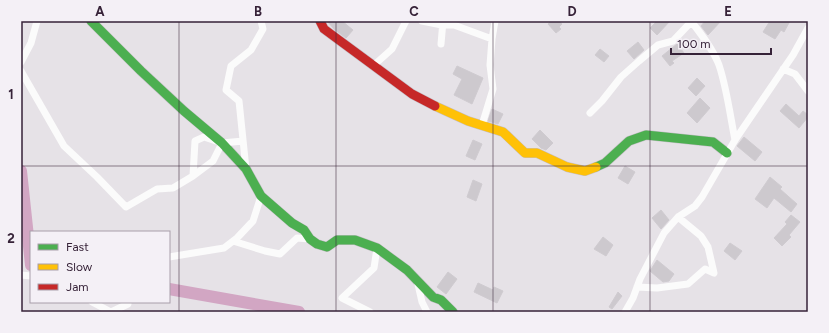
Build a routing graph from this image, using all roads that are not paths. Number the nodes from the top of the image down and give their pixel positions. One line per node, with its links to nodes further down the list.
1 (37, 21): 13 (street)
2 (91, 21): 22 (street)
3 (261, 21): 21 (street)
4 (320, 21): 14 (street)
5 (406, 21): 14 (street)
6 (422, 21): 9 (street)
7 (495, 21): 11 (street)
8 (691, 21): 18 (street); 20 (street)
9 (443, 23): 11 (street); 12 (street)
10 (808, 28): 15 (street)
11 (492, 38): 19 (street)
12 (441, 44)
13 (21, 62)
14 (373, 66): 19 (street)
15 (783, 69): 17 (street); 20 (street)
16 (21, 71): 25 (street)
17 (808, 91)
18 (590, 113)
19 (482, 125): 23 (street)
20 (735, 140): 23 (street)
21 (243, 141): 22 (street); 24 (street)
22 (222, 143): 24 (street); 25 (street); 25 (street)
23 (727, 153): 27 (street)
24 (246, 169): 26 (street)
25 (193, 176)
26 (261, 196): 28 (street); 29 (street)
27 (678, 217): 33 (street); 33 (street)
28 (310, 239): 29 (street); 30 (street)
29 (233, 241): 31 (street)
30 (377, 248): 32 (street); 36 (street)
31 (170, 257)
32 (416, 280): 37 (street); 38 (street)
33 (637, 287): 39 (street)
34 (94, 303): 35 (street)
35 (128, 303)
36 (370, 312)
37 (427, 312)
38 (453, 312)
39 (624, 312)

